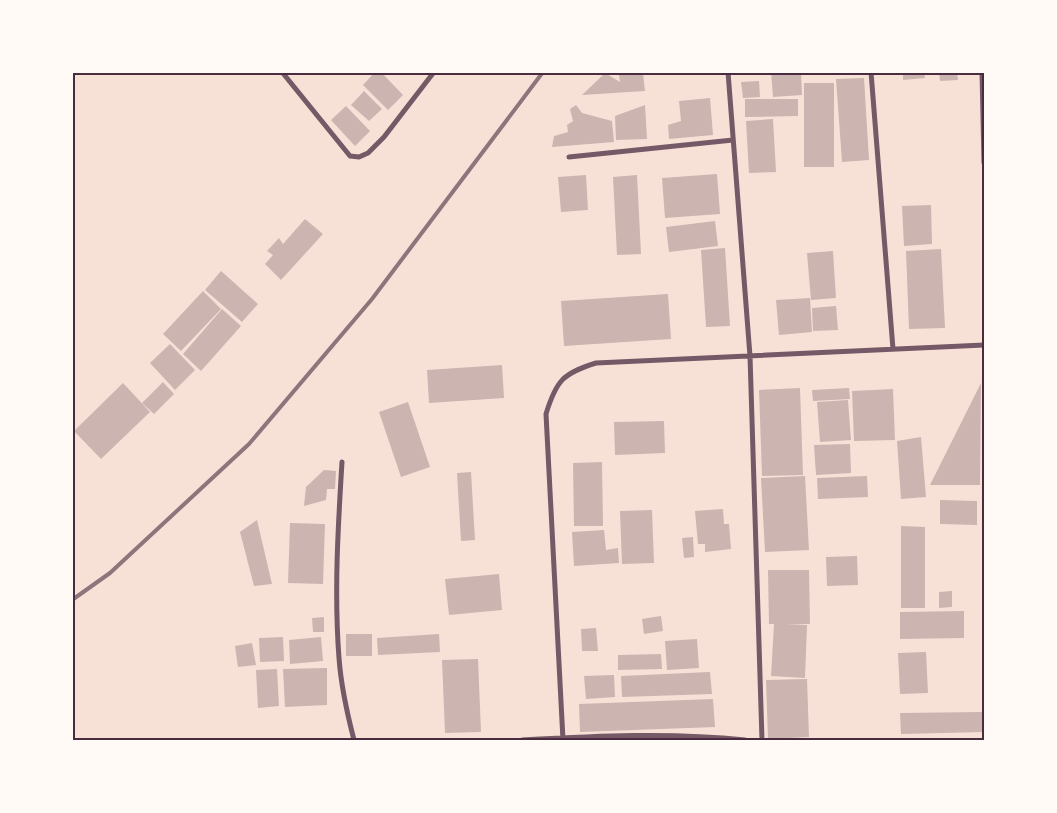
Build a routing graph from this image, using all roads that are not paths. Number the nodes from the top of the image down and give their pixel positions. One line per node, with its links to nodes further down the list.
1 (282, 72): 2 (street)
2 (434, 72)
3 (728, 72): 6 (street)
4 (871, 72): 10 (street)
5 (982, 72): 8 (street)
6 (732, 140): 7 (street); 11 (street)
7 (569, 157)
8 (984, 163)
9 (984, 345): 10 (street)
10 (893, 350): 11 (street)
11 (750, 356): 13 (street); 17 (street)
12 (342, 462): 14 (street)
13 (562, 739): 15 (street); 16 (street)
14 (354, 740)
15 (522, 740)
16 (745, 740)
17 (762, 740)

